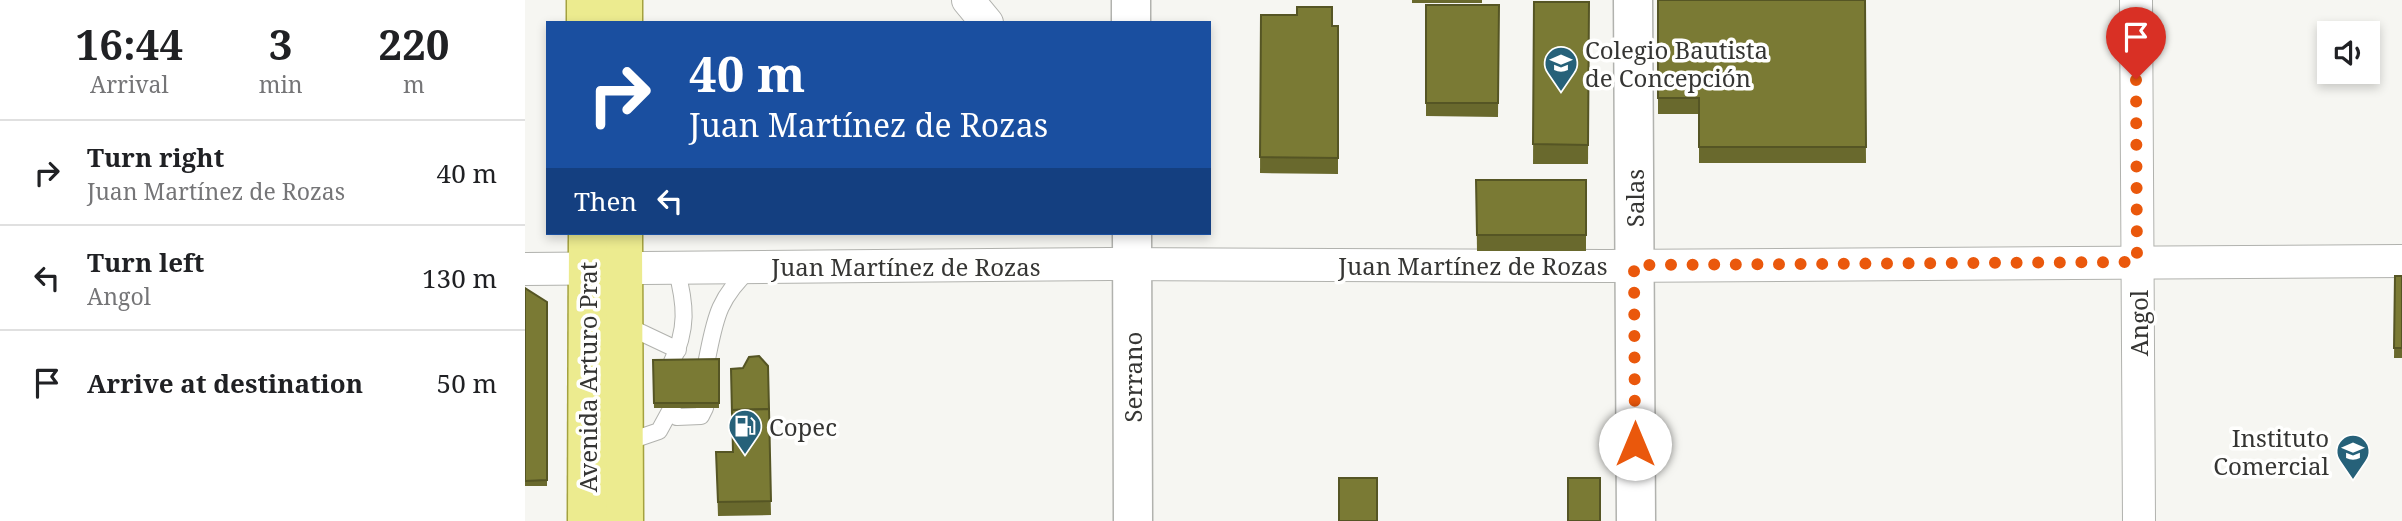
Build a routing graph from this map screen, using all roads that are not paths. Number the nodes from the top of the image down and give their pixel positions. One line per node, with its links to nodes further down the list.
1 (586, 0): 7 (main road)
2 (623, 0): 8 (main road)
3 (968, 0): 9 (street)
4 (1131, 0): 10 (street)
5 (1633, 0): 15 (street, Salas)
6 (2136, 0): 14 (street, Angol)
7 (586, 21)
8 (623, 21)
9 (985, 21)
10 (1131, 21)
11 (1132, 249): 15 (street, Juan Martínez de Rozas); 16 (street, Juan Martínez de Rozas); 25 (street, Serrano)
12 (605, 251): 17 (street, Juan Martínez de Rozas); 18 (street, Juan Martínez de Rozas); 19 (main road, Avenida Arturo Prat); 23 (main road, Avenida Arturo Prat)
13 (2402, 261): 14 (street, Juan Martínez de Rozas)
14 (2137, 262): 15 (street, Juan Martínez de Rozas); 27 (street, Angol)
15 (1634, 265): 26 (street, Salas)
16 (753, 267): 18 (street, Juan Martínez de Rozas); 20 (lane)
17 (525, 268)
18 (676, 268): 19 (lane)
19 (623, 324): 22 (main road, Avenida Arturo Prat)
20 (706, 364)
21 (705, 408): 22 (lane)
22 (624, 443): 24 (main road, Avenida Arturo Prat)
23 (587, 521)
24 (624, 521)
25 (1133, 521)
26 (1636, 521)
27 (2139, 521)

